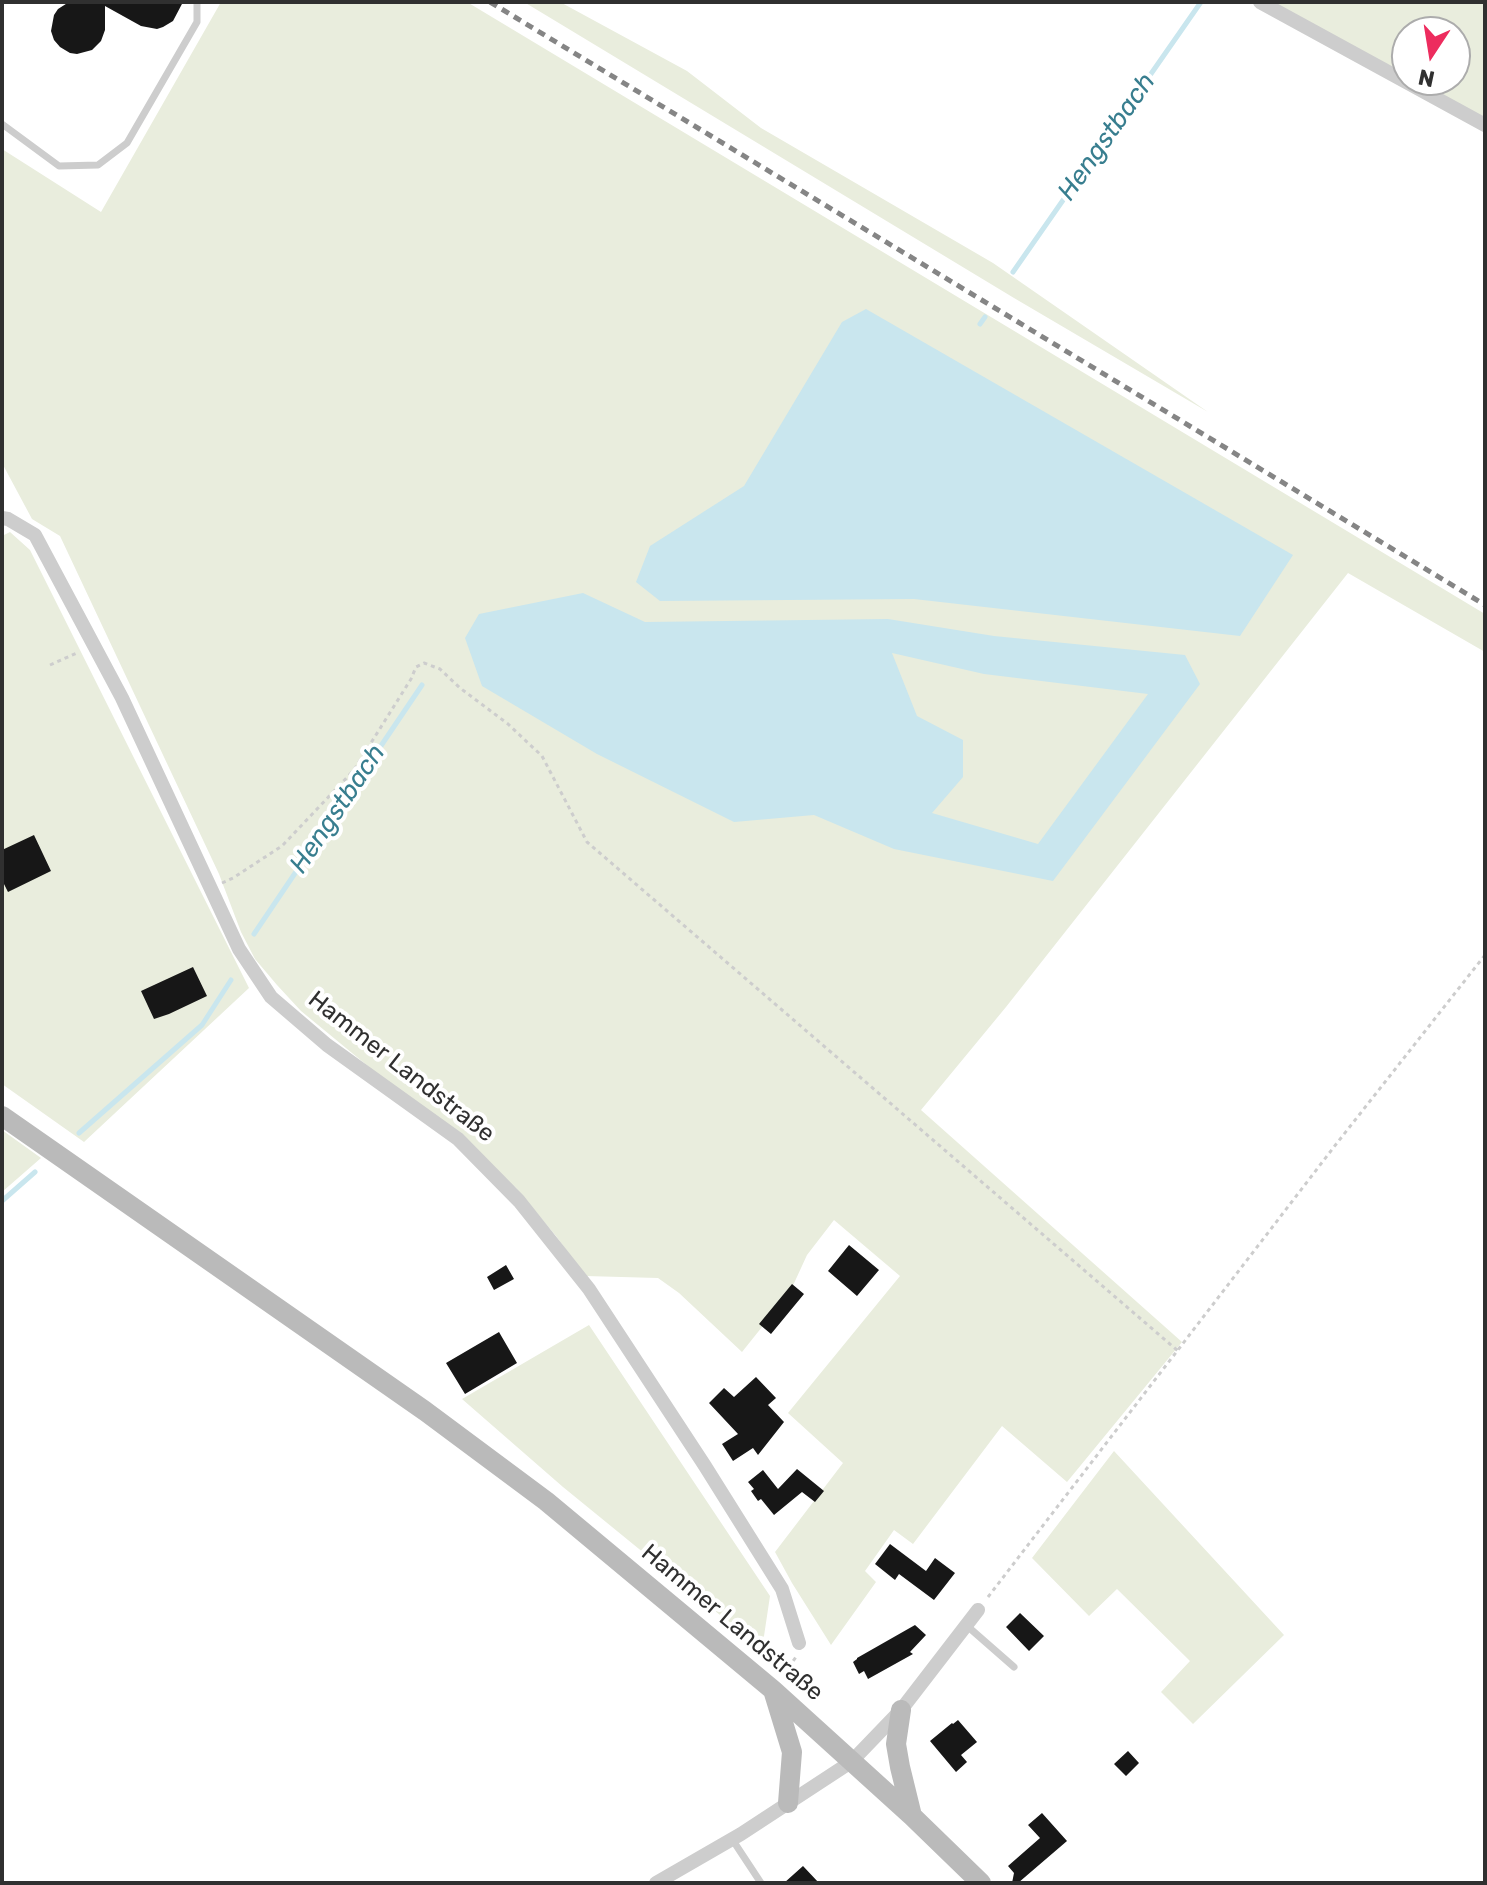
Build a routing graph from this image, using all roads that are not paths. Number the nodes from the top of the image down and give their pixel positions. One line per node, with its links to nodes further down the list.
1 (197, 2): 3 (lane)
2 (1260, 2): 4 (street)
3 (2, 124)
4 (1485, 125)
5 (2, 518): 9 (street, Hammer Landstraße)
6 (2, 1116): 11 (main road, Hammer Landstraße)
7 (978, 1610): 8 (street)
8 (966, 1625): 10 (lane); 12 (street)
9 (799, 1643)
10 (1014, 1667)
11 (773, 1690): 13 (main road, Hammer Landstraße); 14 (main road)
12 (901, 1710): 13 (street); 15 (main road)
13 (851, 1762): 14 (street); 15 (main road, Hammer Landstraße)
14 (788, 1803): 16 (street)
15 (912, 1816): 19 (main road, Hammer Landstraße)
16 (732, 1839): 17 (street); 18 (lane)
17 (656, 1883)
18 (761, 1883)
19 (981, 1883)

